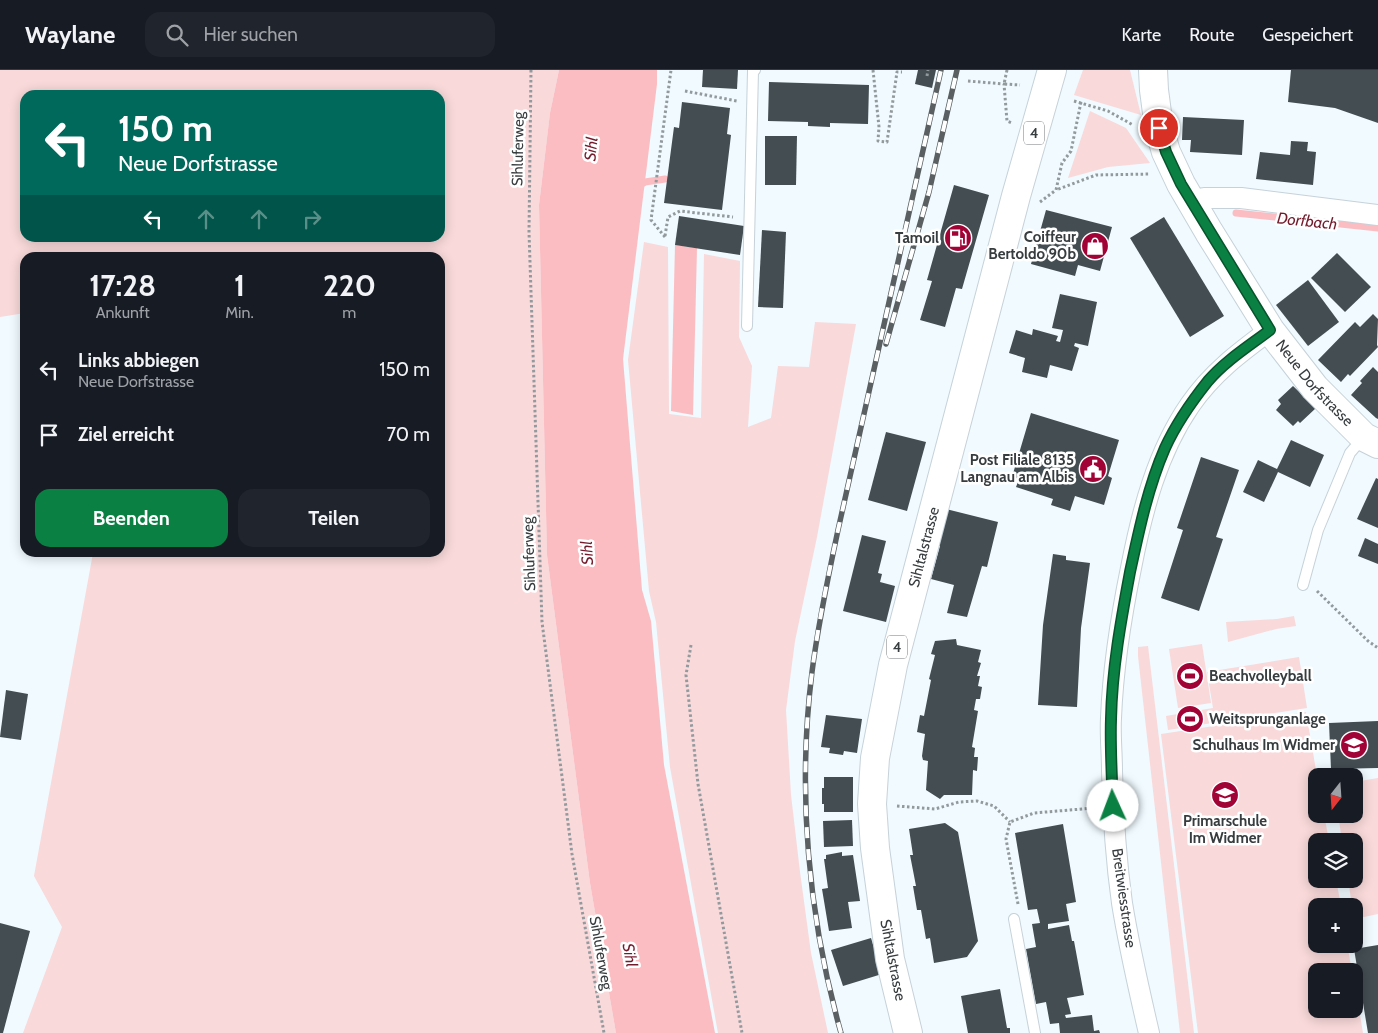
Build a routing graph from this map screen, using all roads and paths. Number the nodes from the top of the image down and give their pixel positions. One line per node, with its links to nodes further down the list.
1 (531, 70): 34 (path, Sihluferweg)
2 (671, 70): 23 (path)
3 (755, 70): 17 (lane)
4 (873, 70): 9 (path)
5 (928, 70): 10 (path)
6 (1007, 70): 12 (path)
7 (1052, 70): 30 (main road, Sihltalstrasse / 4)
8 (1153, 70): 20 (main road, Neue Dorfstrasse)
9 (898, 71)
10 (927, 76)
11 (968, 81): 12 (path)
12 (1004, 84): 13 (path); 19 (path)
13 (1020, 85)
14 (685, 91): 17 (path)
15 (1074, 100): 16 (path)
16 (1080, 102): 18 (path); 20 (path)
17 (752, 105): 23 (lane)
18 (1117, 116)
19 (1010, 123)
20 (1175, 173): 21 (main road, Neue Dorfstrasse)
21 (1192, 202): 22 (street); 25 (main road, Neue Dorfstrasse)
22 (1378, 215)
23 (749, 219): 24 (lane)
24 (747, 326)
25 (1270, 330): 26 (main road, Neue Dorfstrasse); 31 (street, Breitwiesstrasse)
26 (1371, 441): 27 (lane)
27 (1303, 584): 29 (path)
28 (691, 645): 35 (path)
29 (1378, 648)
30 (872, 804): 32 (path); 36 (main road, Sihltalstrasse / 4)
31 (1113, 806): 32 (path); 38 (street, Breitwiesstrasse)
32 (1010, 822): 33 (path)
33 (1014, 919): 37 (lane)
34 (604, 1033)
35 (742, 1033)
36 (908, 1033)
37 (1035, 1033)
38 (1149, 1033)

